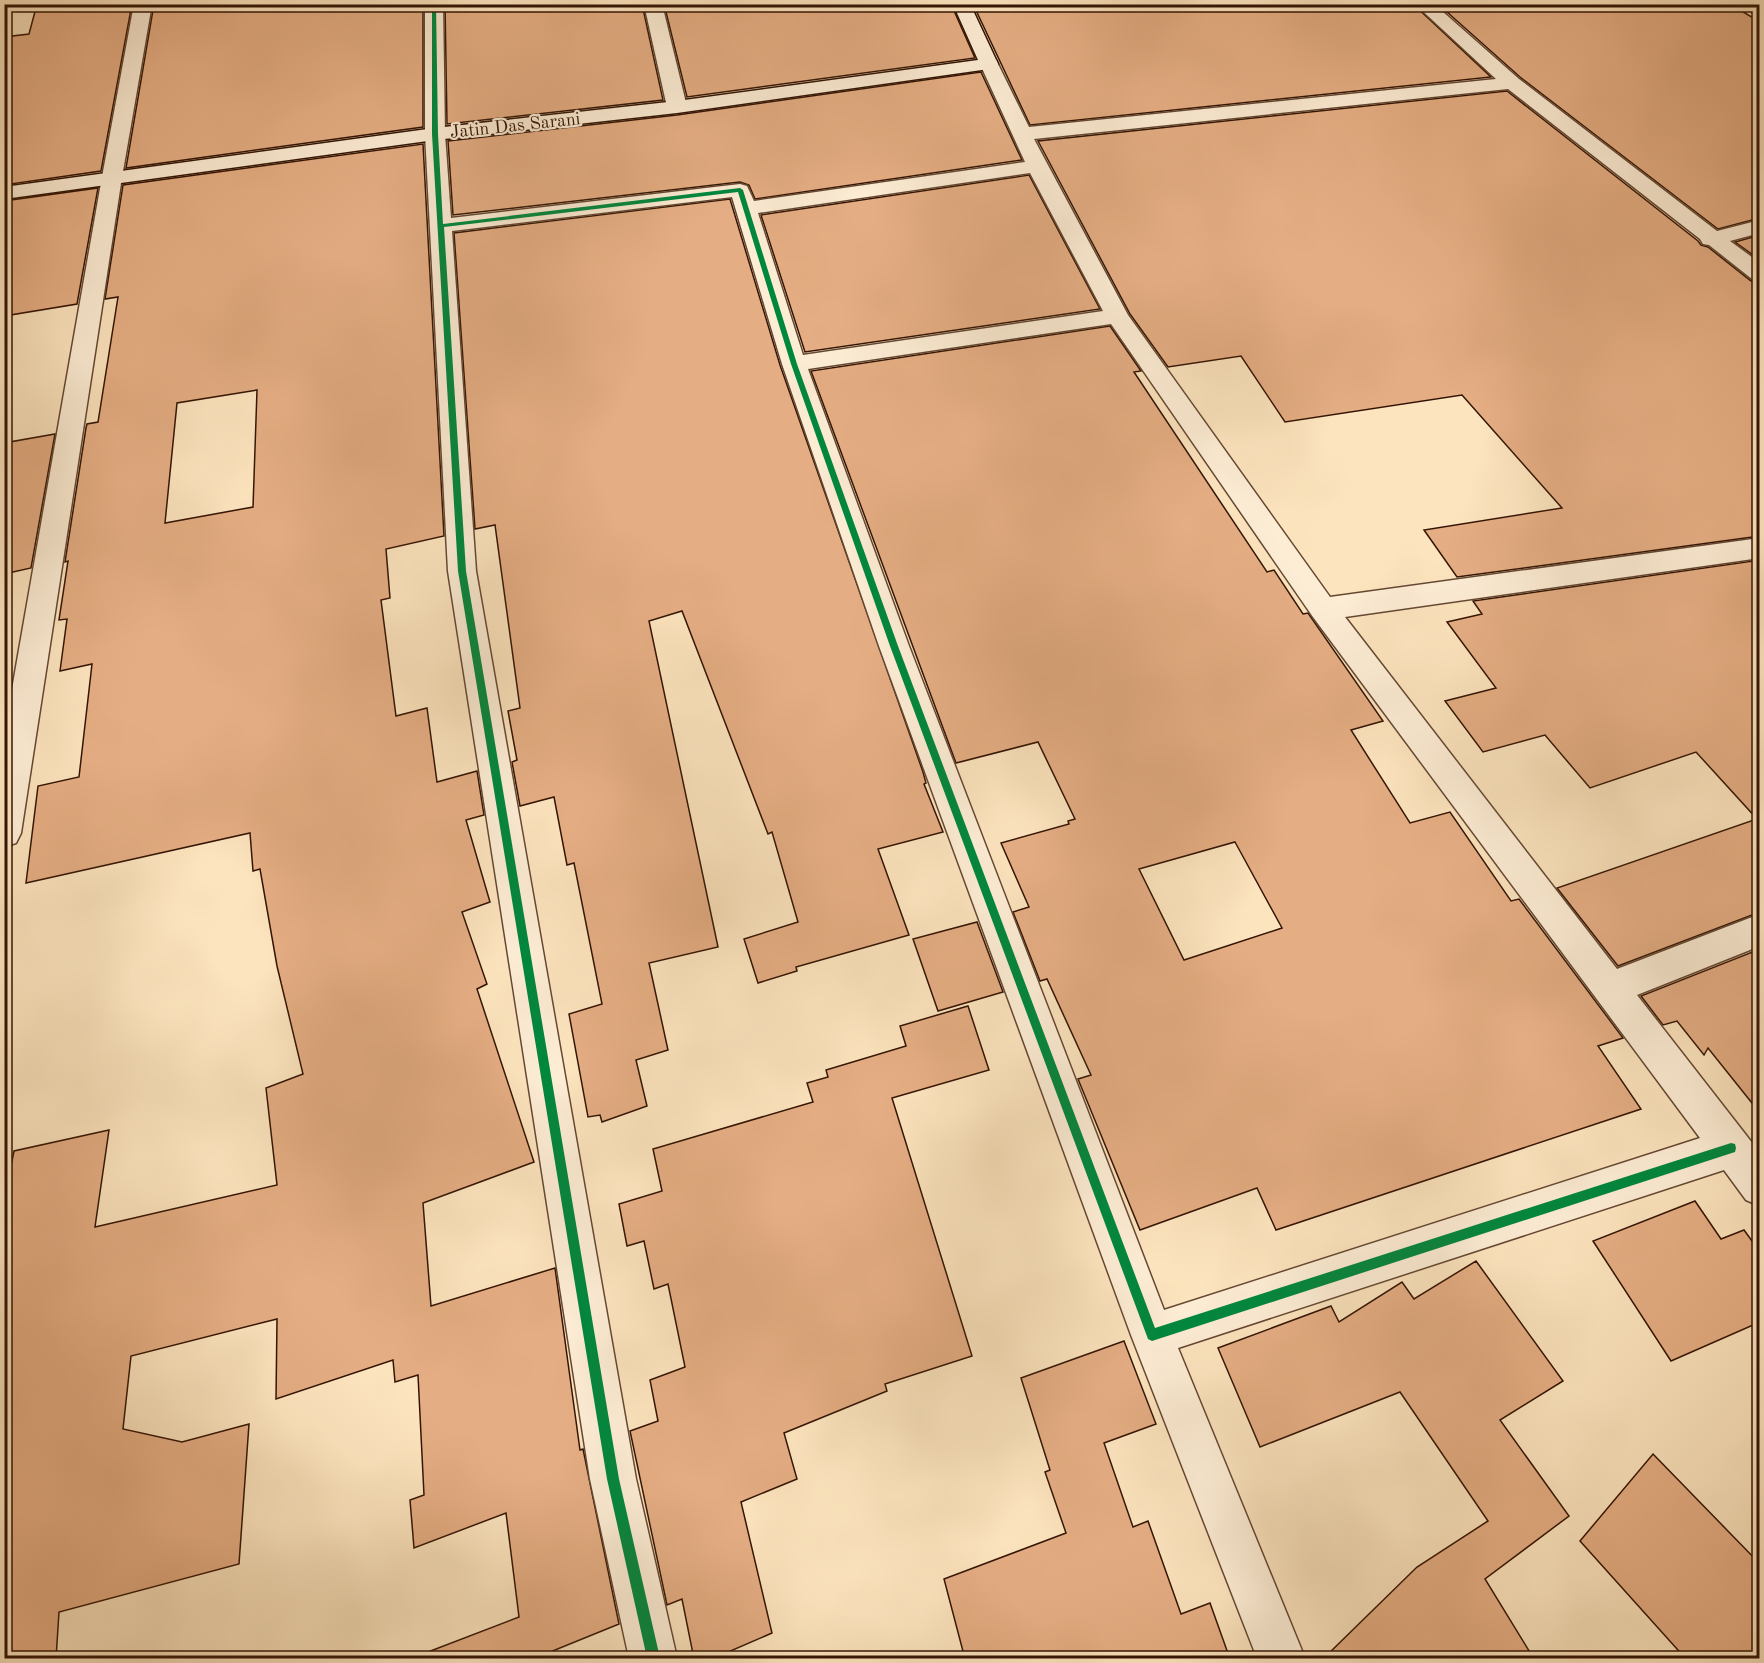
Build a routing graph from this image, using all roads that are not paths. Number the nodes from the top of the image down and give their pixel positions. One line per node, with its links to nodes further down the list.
1 (143, 4): 14 (street)
2 (434, 4): 11 (street)
3 (653, 4): 10 (street)
4 (960, 4): 8 (street)
5 (1423, 4): 9 (street)
6 (1751, 4): 7 (street)
7 (1760, 10)
8 (989, 64): 10 (street, Jatin Das Sarani); 12 (street)
9 (1512, 83): 12 (street); 19 (street)
10 (676, 107): 11 (street, Jatin Das Sarani)
11 (435, 134): 14 (street, Jatin Das Sarani); 17 (street)
12 (1022, 134): 13 (street)
13 (1037, 166): 16 (street); 21 (street)
14 (112, 177): 15 (street, Jatin Das Sarani); 25 (street)
15 (4, 193)
16 (747, 208): 17 (street); 22 (street)
17 (440, 226): 31 (street)
18 (1760, 226): 19 (street)
19 (1711, 238): 20 (street)
20 (1760, 274)
21 (1117, 316): 22 (street); 24 (street)
22 (794, 364): 30 (street)
23 (1760, 548): 24 (street)
24 (1323, 609): 27 (street)
25 (4, 833)
26 (1760, 930): 27 (street)
27 (1611, 988): 28 (street)
28 (1731, 1148): 29 (street); 30 (street)
29 (1760, 1186)
30 (1152, 1335): 32 (street)
31 (653, 1659)
32 (1281, 1659)

